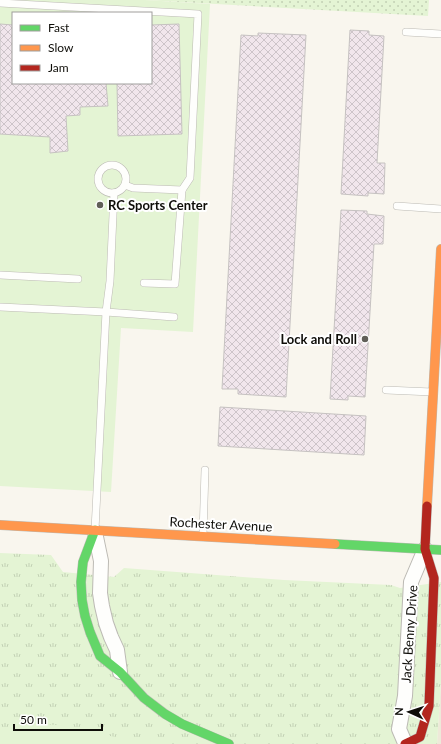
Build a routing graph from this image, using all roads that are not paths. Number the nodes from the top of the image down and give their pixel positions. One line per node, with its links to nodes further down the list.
1 (0, 3): 7 (lane)
2 (406, 32): 3 (lane)
3 (441, 34)
4 (90, 177): 5 (lane)
5 (98, 180): 6 (lane); 8 (lane)
6 (125, 185): 7 (lane); 8 (lane)
7 (182, 190): 14 (lane)
8 (114, 193): 16 (lane)
9 (397, 206): 10 (lane)
10 (441, 209)
11 (441, 249): 19 (street, Jack Benny Drive)
12 (0, 275): 13 (lane)
13 (78, 279)
14 (144, 283)
15 (0, 307): 16 (lane)
16 (106, 312): 17 (lane); 22 (lane)
17 (174, 317)
18 (386, 390): 19 (lane)
19 (433, 392): 24 (street, Jack Benny Drive)
20 (205, 470): 23 (lane)
21 (0, 525): 22 (street, Rochester Avenue)
22 (95, 530): 23 (street, Rochester Avenue); 26 (street); 26 (street)
23 (203, 536): 24 (street, Rochester Avenue)
24 (425, 549): 25 (street, Rochester Avenue); 28 (street, Jack Benny Drive); 28 (street, Jack Benny Drive)
25 (441, 550)
26 (120, 672): 27 (street)
27 (229, 744)
28 (405, 744)

